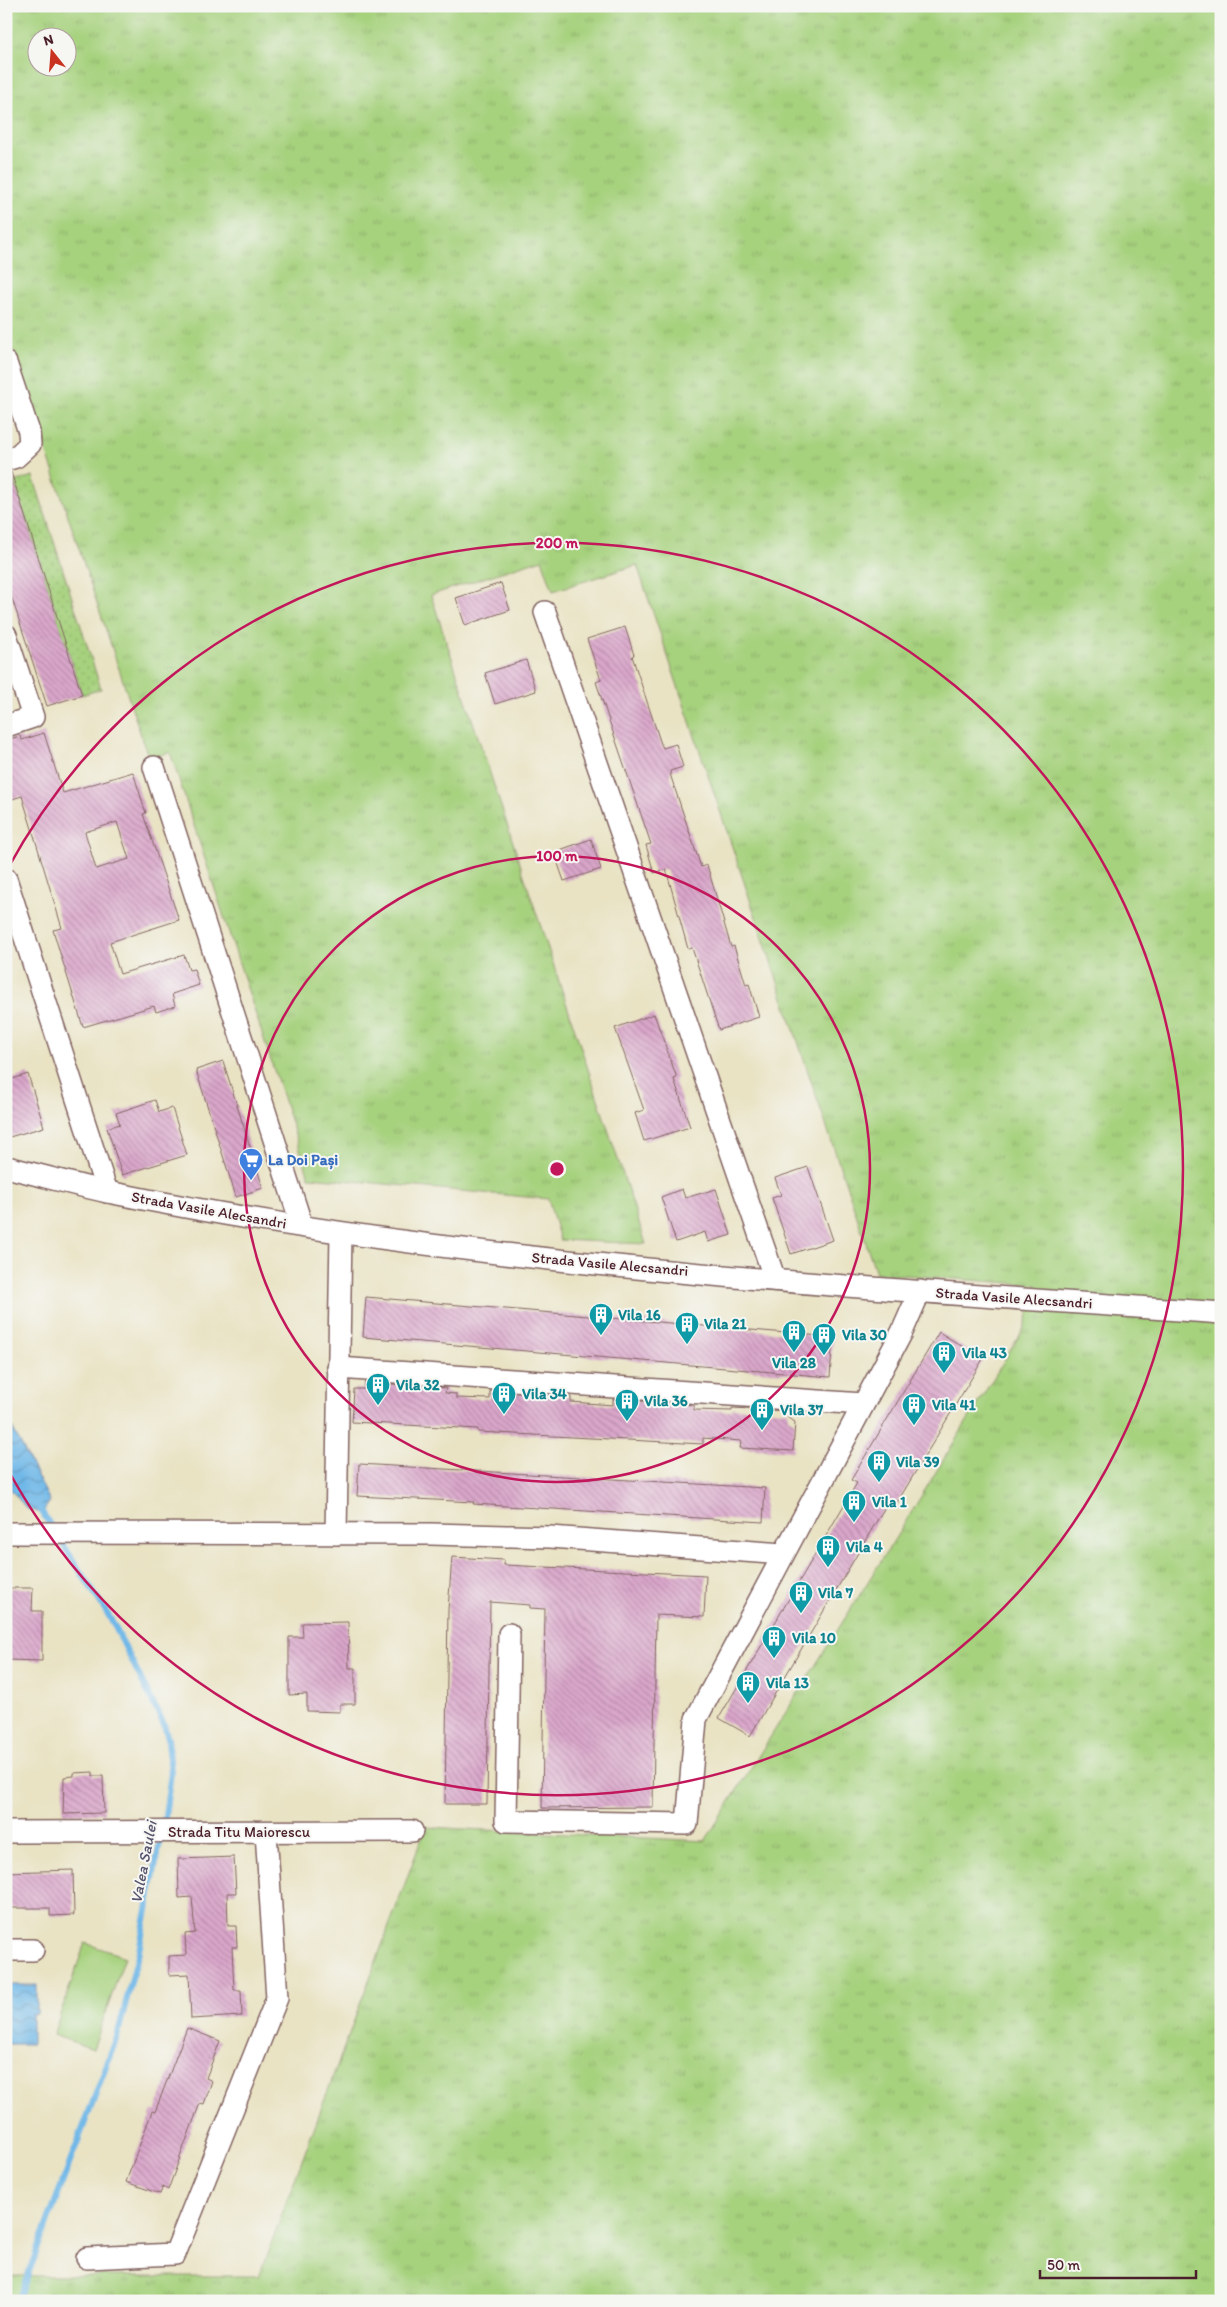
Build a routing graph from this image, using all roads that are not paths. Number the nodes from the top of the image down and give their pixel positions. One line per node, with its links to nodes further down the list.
1 (6, 363): 2 (street)
2 (6, 460)
3 (545, 612): 12 (street)
4 (6, 635): 5 (street)
5 (6, 726)
6 (154, 768): 10 (street)
7 (6, 878): 9 (street)
8 (6, 1167): 9 (street, Strada Vasile Alecsandri)
9 (107, 1192): 10 (street, Strada Vasile Alecsandri)
10 (302, 1226): 11 (street, Strada Vasile Alecsandri)
11 (341, 1233): 12 (street, Strada Vasile Alecsandri); 15 (street)
12 (775, 1280): 13 (street, Strada Vasile Alecsandri)
13 (920, 1291): 14 (street, Strada Vasile Alecsandri); 16 (street)
14 (1221, 1313)
15 (338, 1368): 16 (street); 18 (street)
16 (863, 1404): 19 (street)
17 (6, 1533): 18 (street)
18 (336, 1534): 19 (street)
19 (783, 1554): 20 (street)
20 (509, 1634)
21 (412, 1831): 23 (street, Strada Titu Maiorescu)
22 (6, 1832): 23 (street, Strada Titu Maiorescu)
23 (266, 1832): 26 (street)
24 (6, 1950): 25 (street)
25 (33, 1950)
26 (87, 2258)

